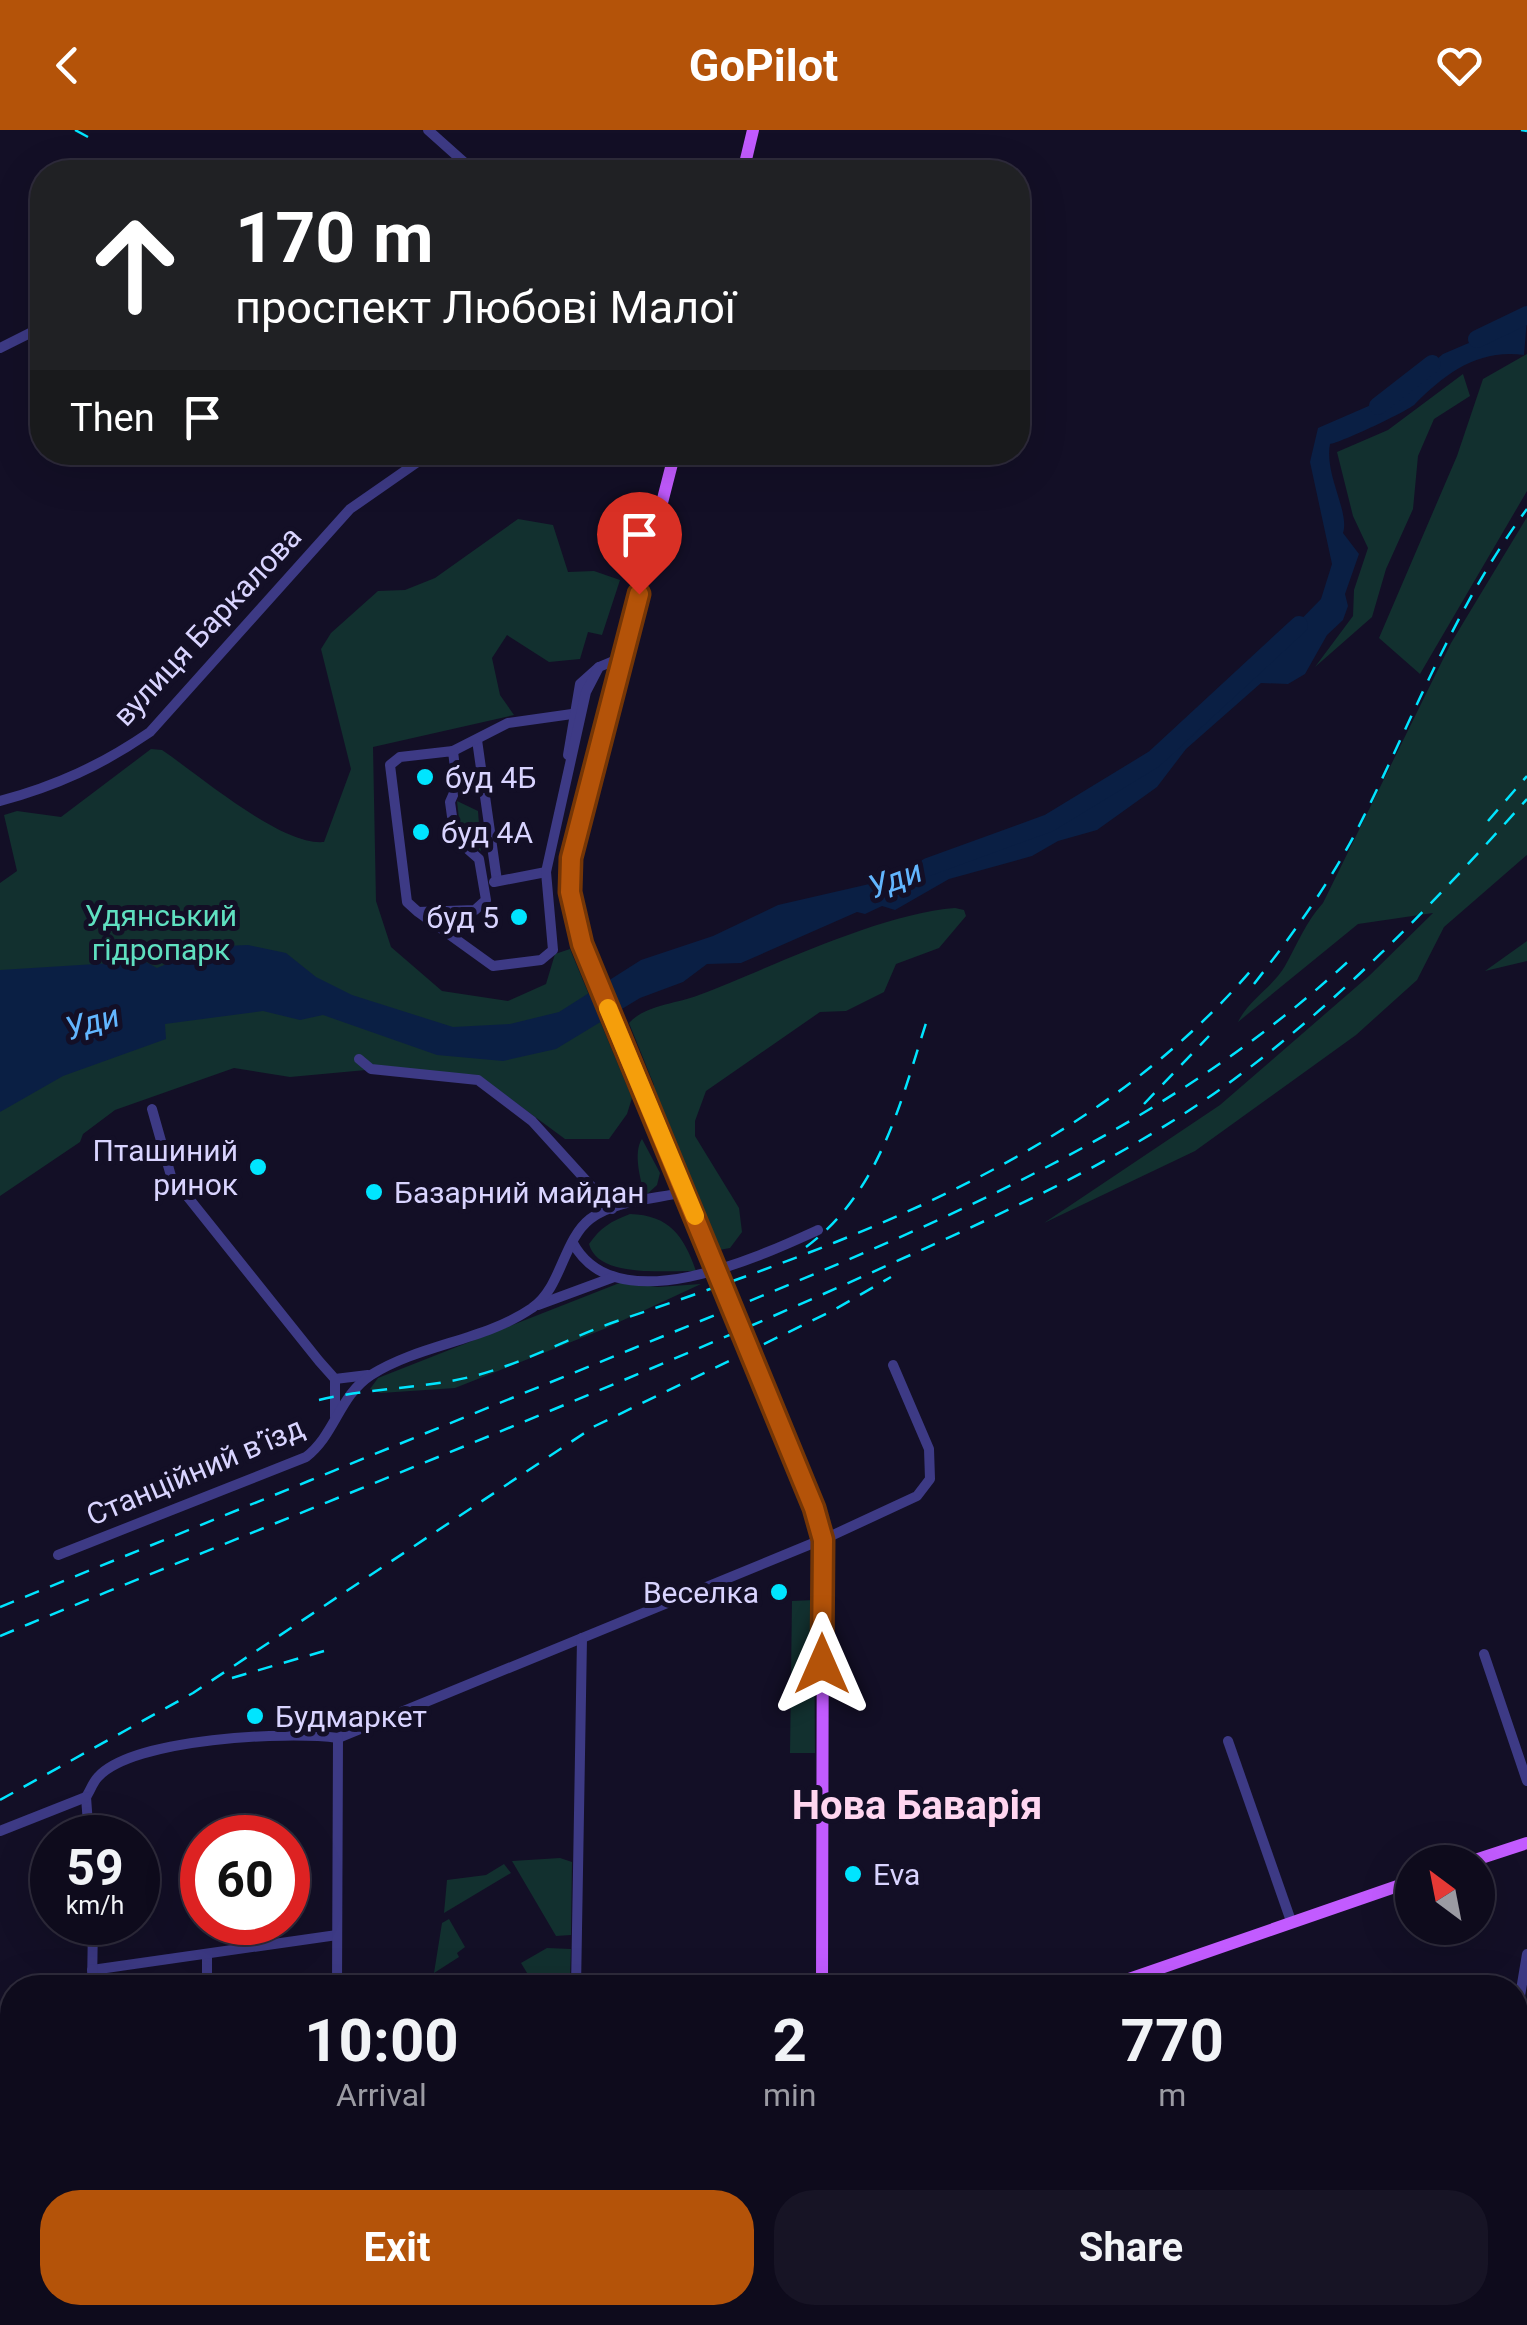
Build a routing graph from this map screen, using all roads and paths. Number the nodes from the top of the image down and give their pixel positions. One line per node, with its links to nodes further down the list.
1 (428, 130): 3 (street)
2 (752, 130): 4 (main road)
3 (462, 160)
4 (746, 160)
5 (30, 334): 6 (street)
6 (0, 348)
7 (413, 465): 15 (street, вулиця Баркалова)
8 (672, 465): 9 (main road)
9 (623, 658): 10 (street); 22 (main road)
10 (600, 667): 11 (street); 14 (street)
11 (572, 714): 12 (street); 14 (street)
12 (476, 740): 13 (street); 17 (street)
13 (453, 750): 18 (street); 19 (street)
14 (568, 772): 16 (street)
15 (0, 802)
16 (546, 872): 17 (street); 19 (street)
17 (498, 881): 18 (street)
18 (483, 884): 19 (street)
19 (418, 912)
20 (359, 1059): 23 (street)
21 (152, 1109): 30 (street)
22 (685, 1192): 23 (street); 32 (main road, bridge)
23 (612, 1209): 25 (street)
24 (818, 1230): 26 (street)
25 (573, 1244): 26 (street); 27 (street)
26 (614, 1277): 27 (street)
27 (537, 1306): 29 (street)
28 (893, 1365): 32 (street)
29 (372, 1375): 30 (street); 31 (street, Станційний в’їзд)
30 (336, 1379): 31 (street)
31 (335, 1418): 33 (street, Станційний в’їзд)
32 (823, 1540): 34 (street); 54 (main road)
33 (58, 1555)
34 (582, 1638): 36 (street); 53 (street)
35 (1484, 1654): 38 (street)
36 (338, 1738): 39 (street); 46 (street)
37 (1228, 1740): 45 (street)
38 (1527, 1780)
39 (86, 1797): 40 (street); 41 (street)
40 (87, 1815)
41 (0, 1831)
42 (1527, 1843): 43 (main road)
43 (1495, 1853)
44 (1395, 1887): 45 (main road)
45 (1291, 1922): 55 (main road)
46 (337, 1935): 48 (street); 52 (street)
47 (93, 1945): 49 (street)
48 (207, 1954): 49 (street); 51 (street)
49 (92, 1970): 50 (street)
50 (92, 1975)
51 (207, 1975)
52 (336, 1975)
53 (576, 1975)
54 (822, 1975)
55 (1140, 1975)

